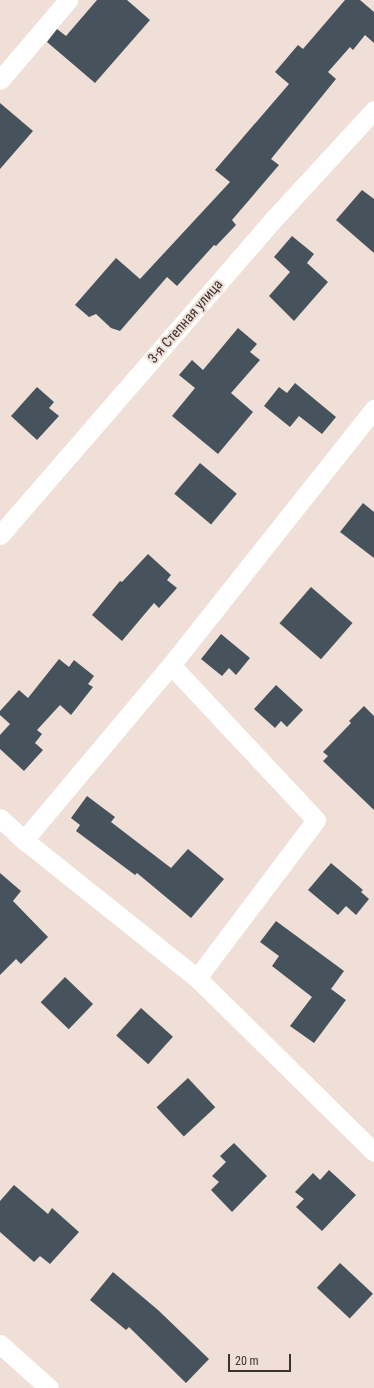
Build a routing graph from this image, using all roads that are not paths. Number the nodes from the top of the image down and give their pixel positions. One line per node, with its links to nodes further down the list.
1 (68, 0): 2 (street)
2 (0, 80)
3 (374, 110): 5 (street, 3-я Степная улица)
4 (374, 408): 6 (street)
5 (0, 535)
6 (171, 665): 8 (street); 9 (street)
7 (0, 818): 8 (street)
8 (24, 840): 9 (street)
9 (197, 978): 10 (street)
10 (374, 1152)
11 (0, 1344): 12 (street)
12 (49, 1388)

